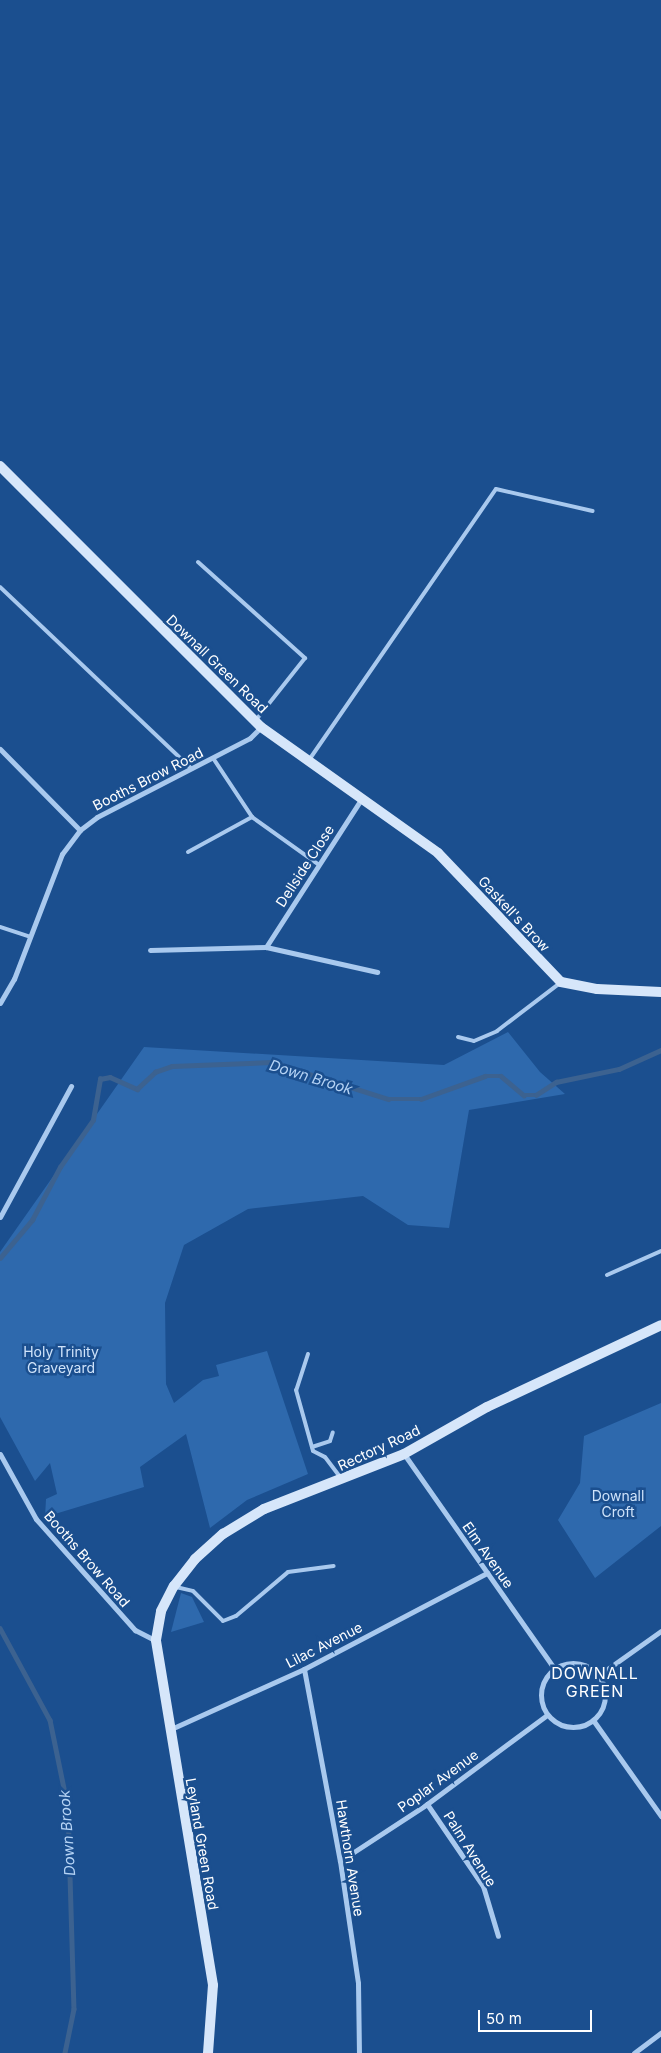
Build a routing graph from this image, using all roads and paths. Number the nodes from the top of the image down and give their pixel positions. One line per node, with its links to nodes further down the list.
1 (0, 466): 5 (street, Downall Green Road)
2 (593, 511): 8 (lane)
3 (198, 562): 5 (lane)
4 (0, 587): 9 (lane)
5 (258, 724): 7 (street, Booths Brow Road); 8 (street, Downall Green Road)
6 (0, 749): 12 (street)
7 (213, 758): 9 (street, Booths Brow Road); 11 (lane)
8 (309, 760): 10 (street, Downall Green Road)
9 (191, 768): 12 (street, Booths Brow Road)
10 (362, 798): 14 (street, Downall Green Road); 15 (street, Dellside Close)
11 (252, 817): 13 (lane); 15 (lane)
12 (80, 830): 17 (street, Booths Brow Road)
13 (188, 852)
14 (438, 853): 21 (street, Gaskell's Brow)
15 (319, 865): 18 (street, Dellside Close)
16 (0, 927): 17 (lane)
17 (30, 937): 23 (street, Booths Brow Road)
18 (266, 947): 19 (street); 20 (street)
19 (150, 950)
20 (378, 972)
21 (561, 982): 22 (street); 24 (lane)
22 (661, 992)
23 (0, 1003)
24 (458, 1037)
25 (71, 1086): 26 (street)
26 (0, 1217)
27 (661, 1251): 28 (lane)
28 (606, 1276)
29 (661, 1325): 34 (street, Rectory Road)
30 (308, 1354): 32 (lane)
31 (333, 1432): 32 (lane)
32 (312, 1447): 35 (lane)
33 (0, 1454): 40 (street, Booths Brow Road)
34 (404, 1454): 35 (street, Rectory Road); 37 (street, Elm Avenue)
35 (342, 1480): 38 (street, Rectory Road)
36 (334, 1566): 38 (lane)
37 (487, 1573): 41 (street, Elm Avenue); 42 (street, Lilac Avenue)
38 (174, 1586): 40 (street, Rectory Road)
39 (661, 1631): 43 (street)
40 (156, 1640): 46 (street, Leyland Green Road)
41 (554, 1668): 43 (street); 44 (street)
42 (304, 1669): 46 (street, Lilac Avenue); 49 (street, Hawthorn Avenue)
43 (599, 1675): 45 (street)
44 (547, 1715): 45 (street); 47 (street, Poplar Avenue)
45 (593, 1720): 48 (street)
46 (168, 1730): 52 (street, Leyland Green Road)
47 (428, 1804): 49 (street, Poplar Avenue); 50 (street, Palm Avenue)
48 (661, 1816)
49 (340, 1861): 53 (street, Hawthorn Avenue)
50 (498, 1936)
51 (661, 2033): 54 (street)
52 (208, 2053)
53 (359, 2053)
54 (634, 2053)

